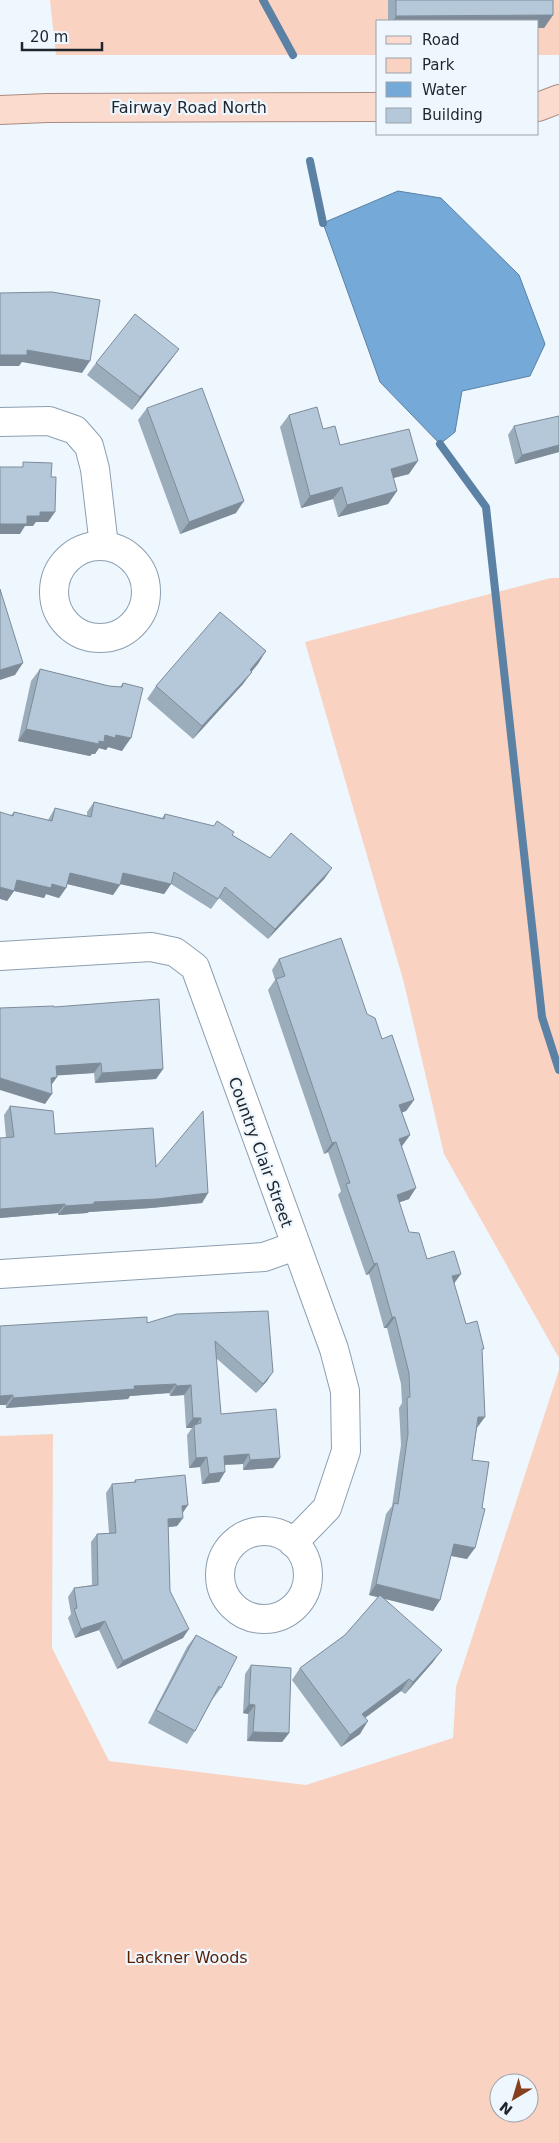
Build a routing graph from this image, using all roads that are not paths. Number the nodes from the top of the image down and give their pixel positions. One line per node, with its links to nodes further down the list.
1 (376, 107): 2 (main road, Fairway Road North)
2 (0, 110)
3 (0, 422): 4 (street)
4 (104, 546)
5 (0, 956): 6 (street, Country Clair Street)
6 (295, 1246): 7 (street, Country Clair Street); 8 (street)
7 (0, 1274)
8 (293, 1543)

